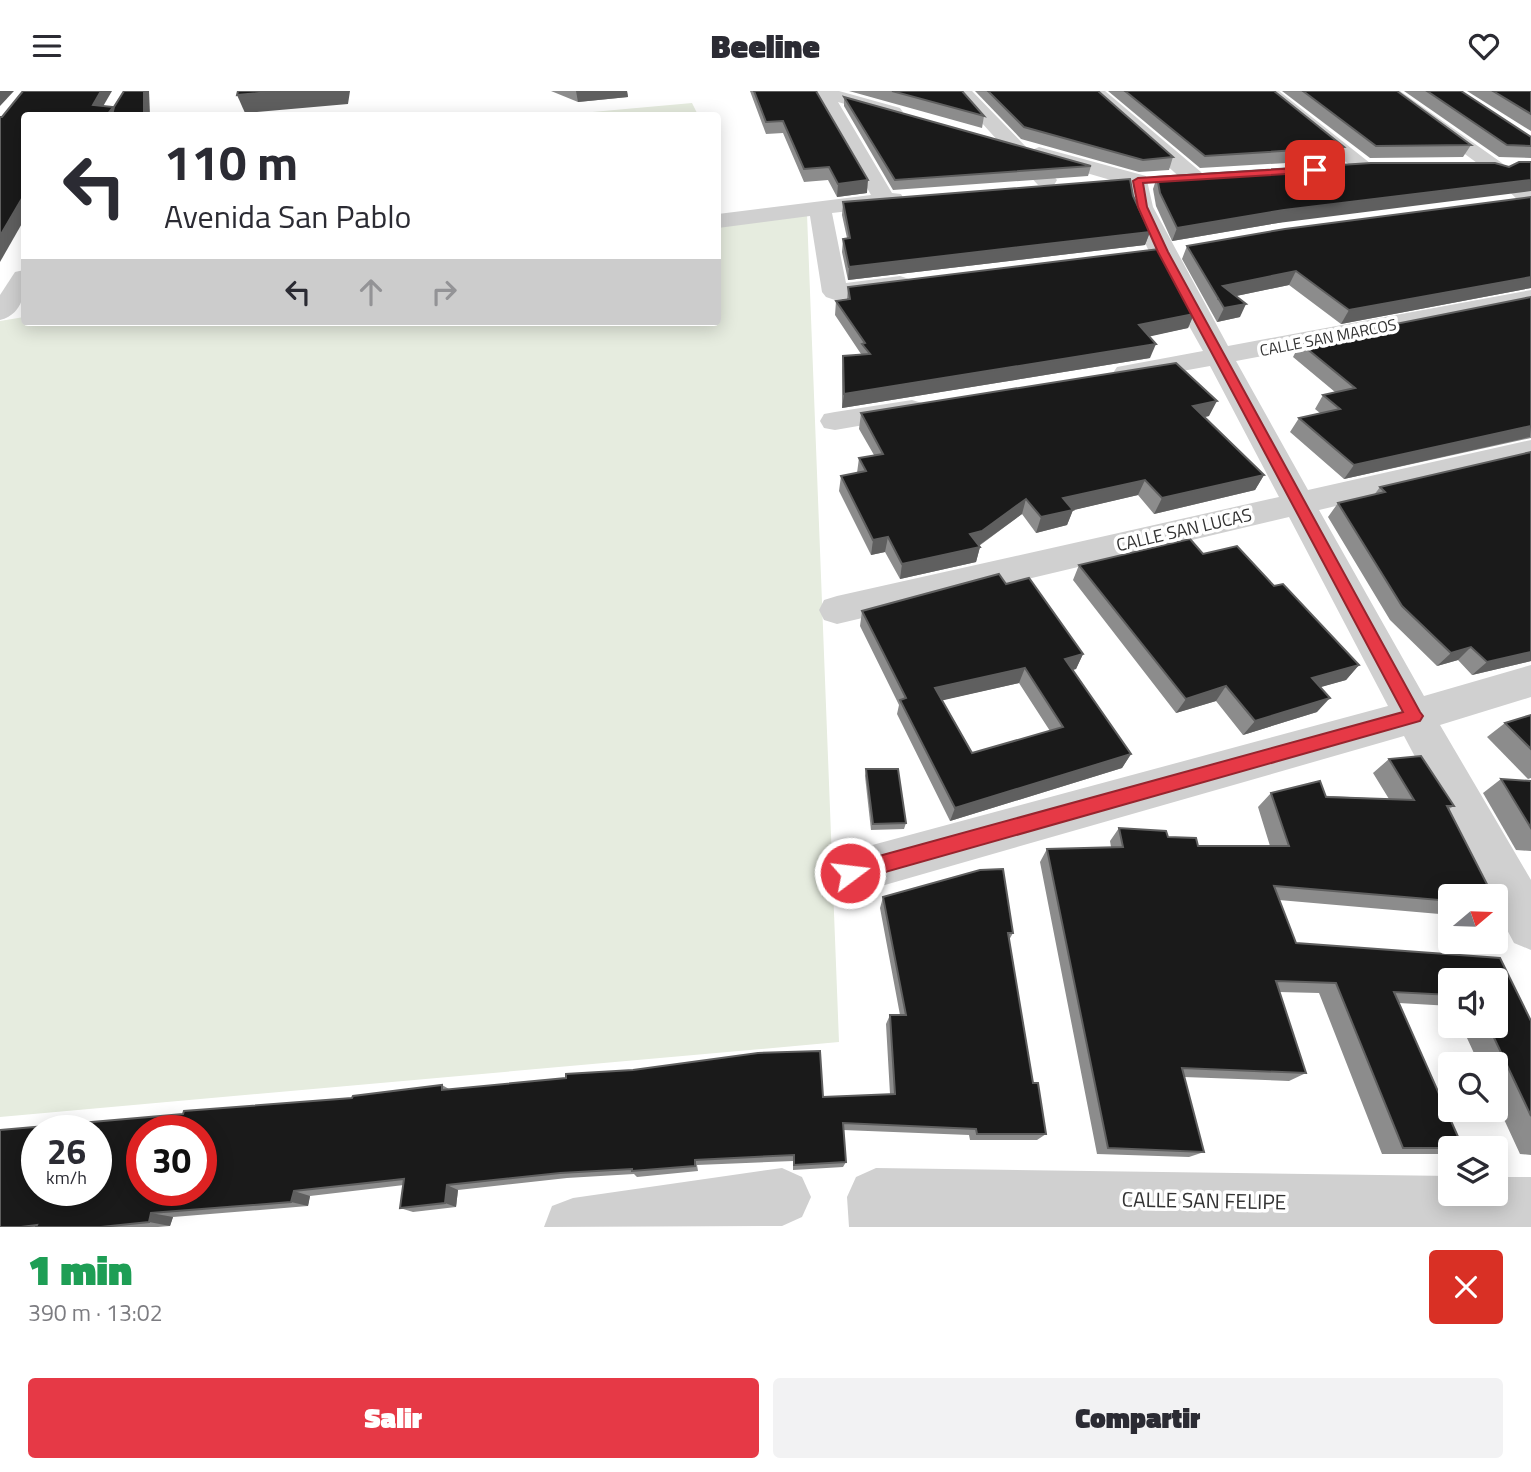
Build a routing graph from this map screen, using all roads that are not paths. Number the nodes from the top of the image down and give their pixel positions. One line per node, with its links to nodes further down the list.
1 (962, 91): 8 (street)
2 (1094, 91): 16 (street)
3 (1267, 91): 10 (street)
4 (1388, 91): 13 (street)
5 (822, 92): 6 (street); 22 (street)
6 (911, 117)
7 (975, 135): 8 (street)
8 (1013, 146): 17 (street); 18 (street)
9 (1531, 166): 13 (street)
10 (1364, 167): 11 (street); 14 (street)
11 (1390, 167)
12 (1456, 167): 13 (street)
13 (1495, 167): 21 (street)
14 (1338, 169)
15 (1219, 176): 16 (street)
16 (1193, 177): 17 (street)
17 (1138, 181): 18 (street); 31 (street)
18 (1069, 188): 19 (street)
19 (1029, 191)
20 (911, 198): 22 (street)
21 (1530, 199): 23 (street)
22 (885, 200): 24 (street)
23 (1503, 202)
24 (820, 208): 25 (street); 26 (street)
25 (721, 221)
26 (917, 282)
27 (21, 284): 30 (street)
28 (1531, 298): 31 (street, CALLE SAN MARCOS)
29 (21, 308): 30 (street)
30 (0, 312)
31 (1221, 358): 32 (street, CALLE SAN MARCOS); 36 (street)
32 (1097, 378)
33 (932, 405): 34 (street)
34 (835, 421)
35 (1531, 450): 36 (street, CALLE SAN LUCAS)
36 (1300, 503): 37 (street, CALLE SAN LUCAS); 39 (street)
37 (837, 610)
38 (1531, 681): 39 (street)
39 (1414, 716): 40 (street); 41 (street)
40 (850, 873)
41 (1531, 926)
42 (782, 1197): 45 (street)
43 (1531, 1206): 44 (street, CALLE SAN FELIPE)
44 (877, 1212)
45 (573, 1227)

